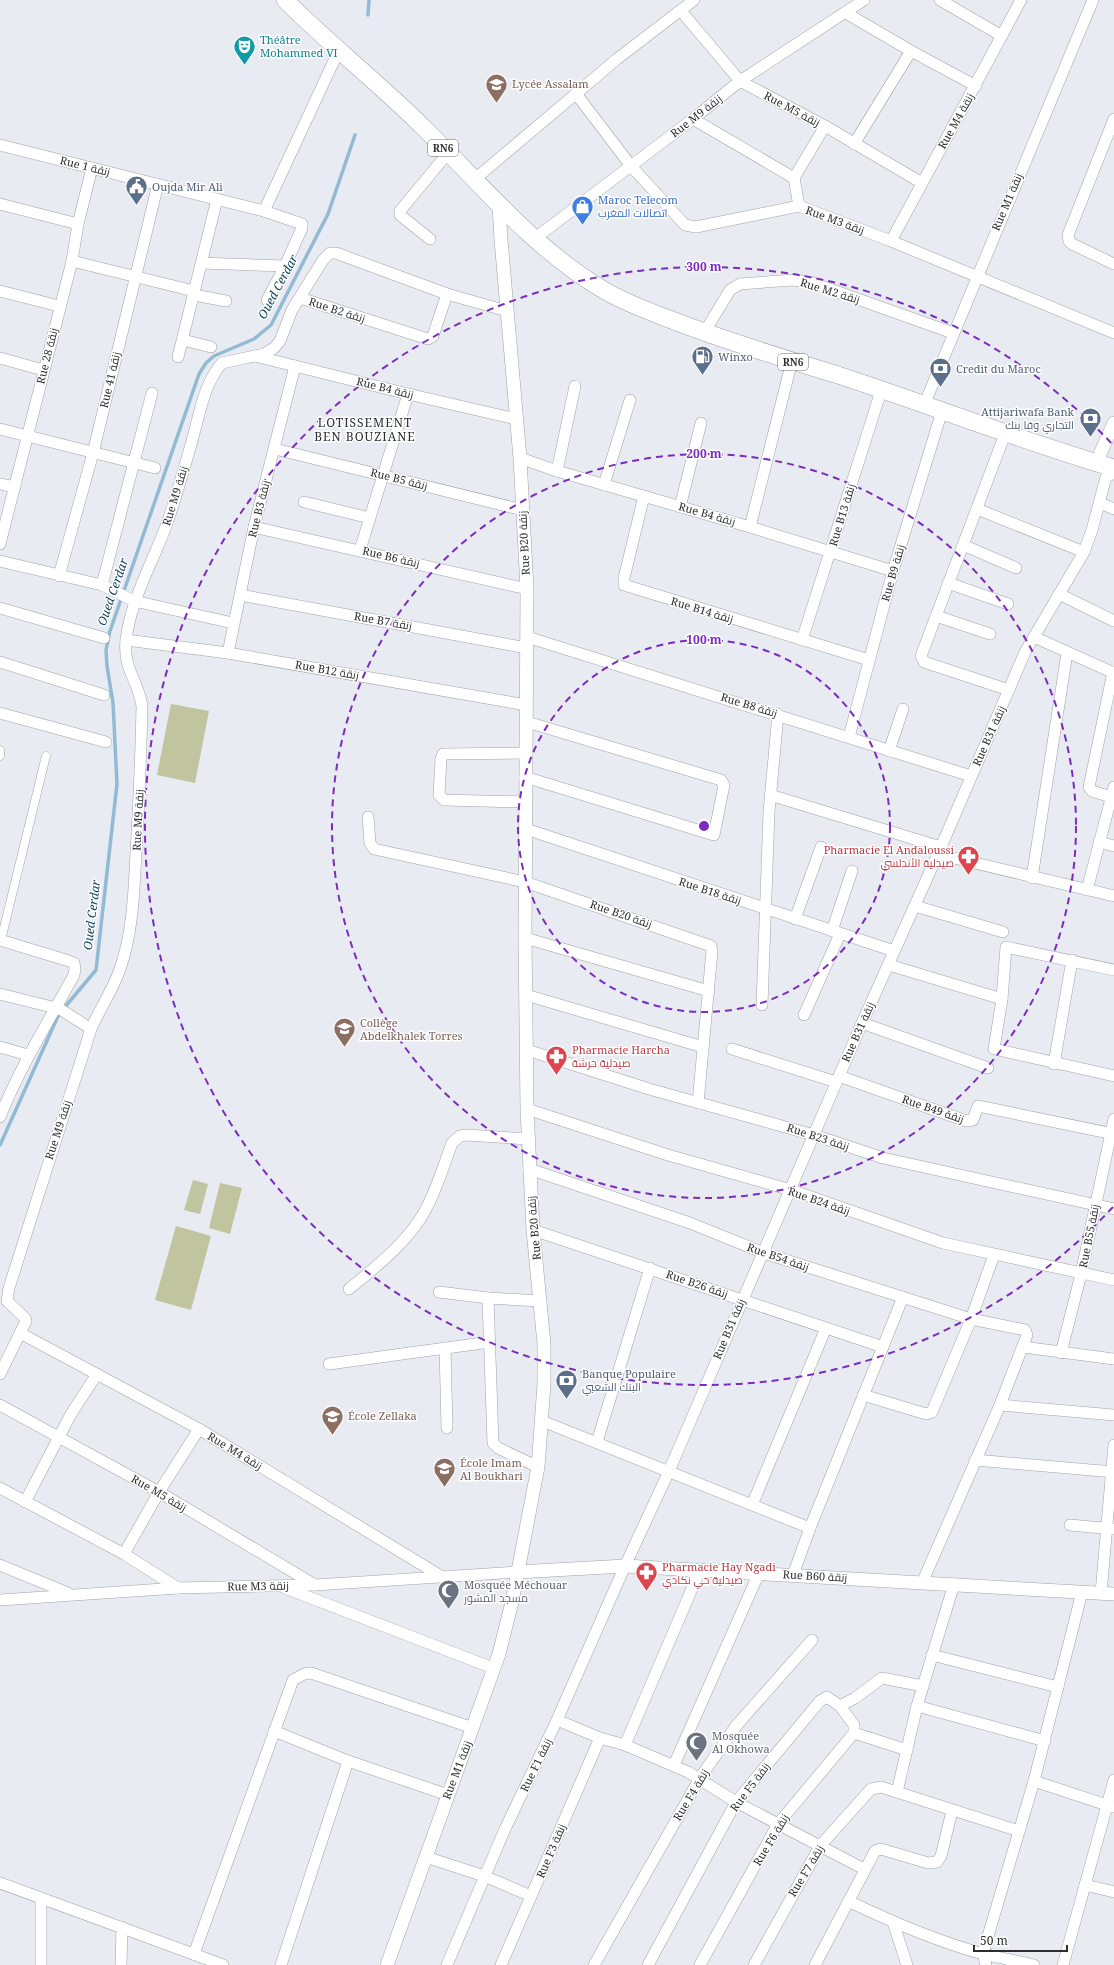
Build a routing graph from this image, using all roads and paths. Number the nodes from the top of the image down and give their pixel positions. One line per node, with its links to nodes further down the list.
1 (285, 0): 10 (main road, RN6)
2 (694, 0): 7 (street)
3 (864, 0): 8 (street, Rue M9 زنقة)
4 (940, 0): 9 (street)
5 (1021, 0): 9 (street, Rue M4 زنقة)
6 (1093, 0): 40 (street, Rue M1 زنقة)
7 (681, 12): 12 (street, Rue M5 زنقة); 14 (street)
8 (846, 13): 11 (street); 12 (street, Rue M9 زنقة)
9 (1002, 36): 13 (street, Rue M4 زنقة)
10 (339, 50): 20 (main road, RN6); 31 (street)
11 (911, 51): 13 (street); 18 (street)
12 (740, 81): 15 (street, Rue M9 زنقة); 17 (street, Rue M5 زنقة)
13 (976, 86): 25 (street, Rue M4 زنقة)
14 (576, 94): 21 (street, Rue M3 زنقة); 24 (street)
15 (693, 119): 21 (street, Rue M9 زنقة); 23 (street)
16 (1114, 119): 37 (street)
17 (825, 126): 18 (street, Rue M5 زنقة); 23 (street)
18 (854, 144): 25 (street, Rue M5 زنقة)
19 (0, 145): 22 (street, Rue زنقة 1)
20 (448, 153): 24 (main road, RN6); 33 (street)
21 (631, 166): 30 (street, Rue M3 زنقة); 34 (street, Rue M9 زنقة)
22 (92, 168): 26 (street, Rue زنقة 1); 32 (street, Rue 28 زنقة)
23 (794, 178): 30 (street)
24 (475, 179): 29 (main road, RN6)
25 (922, 183): 35 (street, Rue M4 زنقة)
26 (158, 184): 27 (street, Rue زنقة 1); 41 (street, Rue 41 زنقة)
27 (217, 199): 31 (street, Rue زنقة 1); 38 (street)
28 (0, 204): 32 (street)
29 (499, 205): 34 (main road, RN6); 49 (street, Rue B20 زنقة)
30 (799, 206): 35 (street, Rue M3 زنقة)
31 (264, 211): 39 (street, Rue زنقة 1)
32 (78, 224): 36 (street, Rue 28 زنقة)
33 (430, 239)
34 (534, 239): 50 (main road, RN6)
35 (891, 241): 40 (street, Rue M3 زنقة)
36 (72, 261): 41 (street); 48 (street, Rue 28 زنقة)
37 (1113, 261)
38 (201, 263): 39 (street); 43 (street)
39 (285, 266): 46 (street)
40 (976, 276): 51 (street, Rue M1 زنقة); 52 (street, Rue M3 زنقة)
41 (134, 278): 43 (street); 75 (street, Rue 41 زنقة)
42 (0, 291): 48 (street)
43 (194, 293): 47 (street); 53 (street)
44 (447, 294): 45 (street, Rue B2 زنقة); 45 (street, Rue B2 زنقة); 49 (street, Rue B2 زنقة)
45 (300, 298): 55 (street, Rue M9 زنقة)
46 (267, 300)
47 (226, 301)
48 (59, 306): 60 (street, Rue 28 زنقة)
49 (507, 311): 68 (street, Rue B20 زنقة)
50 (704, 333): 51 (street, Rue M2 زنقة); 58 (main road, RN6)
51 (953, 333): 66 (street, Rue M1 زنقة)
52 (1114, 333)
53 (182, 340): 54 (street); 56 (street)
54 (210, 346)
55 (254, 356): 59 (street, Rue B4 زنقة); 110 (street, Rue M9 زنقة)
56 (178, 357)
57 (0, 358): 60 (street)
58 (792, 361): 62 (main road, RN6); 95 (street)
59 (296, 366): 64 (street, Rue B4 زنقة); 74 (street, Rue B3 زنقة)
60 (43, 370): 73 (street, Rue 28 زنقة)
61 (576, 386): 80 (street)
62 (881, 390): 66 (main road, RN6); 99 (street, Rue B13 زنقة)
63 (152, 393): 77 (street)
64 (408, 394): 68 (street, Rue B4 زنقة); 82 (street)
65 (630, 400): 84 (street)
66 (924, 404): 67 (main road, RN6)
67 (942, 411): 72 (main road, RN6); 103 (street, Rue B9 زنقة)
68 (516, 419): 76 (street, Rue B20 زنقة)
69 (701, 423): 89 (street)
70 (1114, 423): 78 (street)
71 (0, 429): 73 (street)
72 (1005, 434): 78 (main road, RN6); 90 (street)
73 (28, 436): 75 (street); 85 (street, Rue 28 زنقة)
74 (275, 449): 82 (street, Rue B5 زنقة); 94 (street, Rue B3 زنقة)
75 (93, 453): 77 (street); 104 (street, Rue 41 زنقة)
76 (520, 458): 80 (street, Rue B4 زنقة); 92 (street, Rue B20 زنقة)
77 (135, 462): 79 (street); 106 (street)
78 (1096, 463): 81 (main road, RN6)
79 (155, 468)
80 (557, 471): 84 (street, Rue B4 زنقة)
81 (1111, 473): 88 (street, Rue B31 زنقة)
82 (382, 475): 92 (street, Rue B5 زنقة); 93 (street)
83 (0, 484): 85 (street)
84 (604, 485): 86 (street, Rue B4 زنقة)
85 (15, 487): 96 (street, Rue 28 زنقة)
86 (644, 496): 89 (street, Rue B4 زنقة); 120 (street, Rue B14 زنقة)
87 (304, 502): 93 (street)
88 (1100, 503): 91 (street); 100 (street, Rue B31 زنقة)
89 (680, 507): 95 (street, Rue B4 زنقة)
90 (977, 509): 97 (street); 100 (street)
91 (1114, 509)
92 (523, 510): 107 (street, Rue B20 زنقة)
93 (370, 518): 98 (street)
94 (254, 527): 98 (street, Rue B6 زنقة); 109 (street, Rue B3 زنقة)
95 (750, 527): 99 (street, Rue B4 زنقة)
96 (0, 544)
97 (963, 545): 102 (street); 105 (street)
98 (360, 550): 107 (street, Rue B6 زنقة)
99 (831, 552): 103 (street, Rue B4 زنقة); 120 (street, Rue B13 زنقة)
100 (1084, 552): 108 (street, Rue B31 زنقة)
101 (0, 561): 104 (street)
102 (1016, 568)
103 (893, 571): 124 (street, Rue B9 زنقة)
104 (59, 576): 106 (street)
105 (948, 583): 111 (street); 113 (street)
106 (102, 585): 110 (street)
107 (527, 589): 121 (street, Rue B20 زنقة)
108 (1059, 594): 114 (street); 117 (street, Rue B31 زنقة)
109 (240, 595): 115 (street, Rue B3 زنقة); 121 (street, Rue B7 زنقة)
110 (133, 601): 115 (street); 119 (street, Rue M9 زنقة)
111 (1008, 604)
112 (0, 608): 118 (street)
113 (936, 616): 116 (street); 127 (street)
114 (1114, 621)
115 (233, 623): 122 (street, Rue B3 زنقة)
116 (990, 634)
117 (1034, 637): 123 (street); 127 (street, Rue B31 زنقة)
118 (104, 638)
119 (126, 640): 122 (street, Rue B12 زنقة); 176 (street, Rue M9 زنقة)
120 (802, 640): 124 (street, Rue B14 زنقة)
121 (527, 642): 129 (street, Rue B20 زنقة); 132 (street, Rue B8 زنقة)
122 (228, 653): 129 (street, Rue B12 زنقة)
123 (1066, 653): 126 (street); 153 (street)
124 (870, 660): 134 (street, Rue B9 زنقة)
125 (0, 662): 128 (street)
126 (1114, 673): 143 (street)
127 (1009, 690): 141 (street, Rue B31 زنقة)
128 (104, 694)
129 (526, 706): 133 (street, Rue B20 زنقة)
130 (903, 709): 137 (street)
131 (0, 712): 135 (street)
132 (778, 714): 134 (street, Rue B8 زنقة); 144 (street)
133 (527, 722): 138 (street, Rue B20 زنقة); 142 (street)
134 (849, 737): 137 (street, Rue B8 زنقة)
135 (106, 742)
136 (0, 750): 139 (street)
137 (889, 750): 141 (street, Rue B8 زنقة)
138 (526, 753): 142 (street, Rue B20 زنقة); 145 (street)
139 (0, 756)
140 (46, 756): 163 (street)
141 (971, 776): 151 (street, Rue B31 زنقة)
142 (526, 777): 145 (street, Rue B20 زنقة)
143 (1113, 792): 148 (street)
144 (770, 795): 151 (street); 158 (street)
145 (526, 802): 147 (street, Rue B20 زنقة)
146 (368, 817): 154 (street)
147 (526, 829): 154 (street, Rue B20 زنقة); 158 (street, Rue B18 زنقة)
148 (1099, 842): 149 (street); 155 (street)
149 (1114, 846)
150 (821, 847): 159 (street)
151 (939, 851): 153 (street); 157 (street, Rue B31 زنقة)
152 (852, 871): 160 (street)
153 (1032, 878): 155 (street)
154 (526, 882): 162 (street, Rue B20 زنقة); 168 (street, Rue B20 زنقة)
155 (1087, 890): 156 (street)
156 (1114, 896)
157 (915, 906): 161 (street); 164 (street, Rue B31 زنقة)
158 (764, 908): 159 (street, Rue B18 زنقة); 172 (street)
159 (795, 919): 160 (street, Rue B18 زنقة)
160 (836, 932): 164 (street, Rue B18 زنقة); 174 (street)
161 (1003, 932)
162 (525, 938): 168 (street); 170 (street, Rue B20 زنقة)
163 (0, 940): 173 (street)
164 (894, 951): 166 (street, Rue B31 زنقة)
165 (1072, 960): 167 (street); 171 (street); 182 (street)
166 (889, 965): 171 (street); 175 (street, Rue B31 زنقة)
167 (1114, 970)
168 (709, 991): 178 (street)
169 (0, 994): 173 (street)
170 (526, 995): 178 (street); 180 (street, Rue B20 زنقة)
171 (1002, 999): 182 (street)
172 (762, 1005)
173 (58, 1008): 176 (street); 181 (street)
174 (804, 1015)
175 (862, 1023): 183 (street); 185 (street, Rue B31 زنقة)
176 (91, 1029): 212 (street, Rue M9 زنقة)
177 (0, 1047): 181 (street)
178 (703, 1047): 187 (street)
179 (732, 1049): 185 (street)
180 (527, 1050): 187 (street, Rue B23 زنقة); 188 (street, Rue B20 زنقة)
181 (28, 1055): 186 (street)
182 (1054, 1064): 184 (street)
183 (988, 1068)
184 (1114, 1076)
185 (838, 1079): 191 (street, Rue B49 زنقة); 192 (street, Rue B31 زنقة)
186 (4, 1094): 189 (street)
187 (698, 1103): 192 (street, Rue B23 زنقة)
188 (527, 1109): 193 (street, Rue B20 زنقة); 195 (street, Rue B24 زنقة)
189 (0, 1117)
190 (1114, 1119): 191 (street, Rue B55 زنقة)
191 (1112, 1134): 196 (street, Rue B55 زنقة)
192 (814, 1135): 195 (street, Rue B31 زنقة); 196 (street, Rue B23 زنقة)
193 (529, 1139): 194 (street, Rue B20 زنقة); 204 (street)
194 (529, 1169): 198 (street, Rue B20 زنقة); 199 (street, Rue B54 زنقة)
195 (791, 1190): 199 (street, Rue B31 زنقة); 200 (street, Rue B24 زنقة)
196 (1095, 1205): 197 (street, Rue B23 زنقة); 202 (street, Rue B55 زنقة)
197 (1114, 1209)
198 (533, 1230): 201 (street, Rue B26 زنقة); 209 (street, Rue B20 زنقة)
199 (764, 1253): 206 (street, Rue B54 زنقة); 208 (street, Rue B31 زنقة)
200 (994, 1255): 202 (street, Rue B24 زنقة); 210 (street)
201 (650, 1268): 208 (street, Rue B26 زنقة); 230 (street)
202 (1081, 1274): 203 (street, Rue B24 زنقة); 217 (street, Rue B55 زنقة)
203 (1114, 1280)
204 (349, 1289)
205 (439, 1292): 207 (street)
206 (903, 1297): 210 (street, Rue B54 زنقة); 214 (street)
207 (488, 1298): 209 (street); 213 (street)
208 (742, 1300): 211 (street, Rue B26 زنقة); 234 (street, Rue B31 زنقة)
209 (541, 1301): 226 (street, Rue B20 زنقة)
210 (971, 1319): 216 (street, Rue B54 زنقة); 222 (street)
211 (826, 1328): 214 (street, Rue B26 زنقة); 239 (street)
212 (20, 1333): 220 (street, Rue M9 زنقة); 221 (street, Rue M4 زنقة)
213 (490, 1342): 215 (street); 233 (street)
214 (883, 1347): 222 (street)
215 (446, 1348): 219 (street); 227 (street)
216 (1023, 1348): 217 (street); 224 (street)
217 (1061, 1353): 218 (street)
218 (1114, 1359)
219 (329, 1364)
220 (0, 1374)
221 (97, 1374): 228 (street, Rue M4 زنقة); 229 (street)
222 (863, 1395): 241 (street)
223 (0, 1405): 229 (street, Rue M5 زنقة)
224 (1000, 1405): 225 (street); 232 (street)
225 (1114, 1415)
226 (542, 1421): 230 (street); 233 (street, Rue B20 زنقة)
227 (447, 1428)
228 (199, 1429): 237 (street); 250 (street, Rue M4 زنقة)
229 (59, 1437): 237 (street, Rue M5 زنقة); 238 (street)
230 (597, 1442): 234 (street)
231 (1114, 1445): 235 (street)
232 (975, 1460): 235 (street); 251 (street)
233 (538, 1467): 247 (street, Rue B20 زنقة)
234 (669, 1471): 239 (street); 245 (street, Rue B31 زنقة)
235 (1113, 1472): 242 (street)
236 (0, 1488): 238 (street)
237 (159, 1492): 243 (street); 253 (street, Rue M5 زنقة)
238 (25, 1502): 243 (street)
239 (752, 1505): 241 (street)
240 (1070, 1525): 242 (street)
241 (810, 1528): 249 (street)
242 (1111, 1528): 257 (street)
243 (124, 1554): 255 (street)
244 (0, 1565): 258 (street)
245 (625, 1566): 246 (street, Rue B60 زنقة); 247 (street, Rue B60 زنقة); 267 (street, Rue F1 زنقة)
246 (700, 1570): 248 (street, Rue B60 زنقة); 273 (street)
247 (517, 1572): 250 (street, Rue M3 زنقة); 262 (street, Rue M1 زنقة)
248 (759, 1573): 249 (street, Rue B60 زنقة); 276 (street)
249 (793, 1575): 251 (street, Rue B60 زنقة)
250 (444, 1578): 253 (street, Rue M3 زنقة)
251 (922, 1583): 252 (street, Rue B60 زنقة)
252 (954, 1584): 256 (street, Rue B60 زنقة); 261 (street)
253 (316, 1585): 254 (street, Rue M3 زنقة)
254 (279, 1586): 255 (street, Rue M3 زنقة); 262 (street)
255 (178, 1588): 258 (street, Rue M3 زنقة)
256 (1082, 1592): 257 (street, Rue B60 زنقة); 264 (street)
257 (1108, 1593)
258 (71, 1594): 259 (street, Rue M3 زنقة)
259 (0, 1600)
260 (812, 1640): 277 (street, Rue F4 زنقة)
261 (932, 1655): 263 (street); 264 (street)
262 (493, 1668): 268 (street, Rue M1 زنقة)
263 (923, 1686): 265 (street); 266 (street)
264 (1058, 1687): 272 (street)
265 (840, 1706): 270 (street); 282 (street, Rue F5 زنقة)
266 (917, 1706): 272 (street); 274 (street)
267 (557, 1720): 271 (street); 290 (street, Rue F1 زنقة)
268 (473, 1728): 269 (street); 281 (street, Rue M1 زنقة)
269 (274, 1731): 275 (street); 299 (street)
270 (854, 1734): 274 (street); 285 (street, Rue F6 زنقة)
271 (600, 1738): 273 (street); 294 (street, Rue F3 زنقة)
272 (1045, 1741): 279 (street)
273 (625, 1745): 276 (street)
274 (907, 1750): 280 (street)
275 (348, 1761): 281 (street); 305 (street)
276 (674, 1765): 277 (street)
277 (700, 1778): 282 (street); 309 (street, Rue F4 زنقة)
278 (1114, 1780): 283 (street)
279 (1034, 1781): 283 (street); 286 (street)
280 (897, 1792): 284 (street, Rue F7 زنقة); 287 (street, Rue F7 زنقة)
281 (448, 1795): 288 (street, Rue M1 زنقة)
282 (736, 1802): 285 (street); 310 (street, Rue F5 زنقة)
283 (1110, 1807): 292 (street)
284 (952, 1811): 286 (street, Rue F7 زنقة); 289 (street)
285 (778, 1824): 287 (street); 311 (street, Rue F6 زنقة)
286 (1019, 1831): 300 (street)
287 (820, 1846): 289 (street); 312 (street, Rue F7 زنقة)
288 (426, 1857): 290 (street); 306 (street, Rue M1 زنقة)
289 (864, 1869): 296 (street)
290 (484, 1876): 294 (street); 307 (street, Rue F1 زنقة)
291 (0, 1883): 295 (street)
292 (1085, 1885): 293 (street); 316 (street)
293 (1114, 1892)
294 (531, 1896): 308 (street, Rue F3 زنقة)
295 (41, 1898): 298 (street); 302 (street)
296 (848, 1901): 297 (street); 313 (street)
297 (893, 1922): 300 (street); 301 (street)
298 (122, 1928): 299 (street); 303 (street)
299 (194, 1954): 304 (street)
300 (983, 1954): 314 (street); 315 (street)
301 (904, 1962)
302 (41, 1965)
303 (121, 1965)
304 (223, 1965)
305 (281, 1965)
306 (387, 1965)
307 (447, 1965)
308 (501, 1965)
309 (594, 1965)
310 (648, 1965)
311 (700, 1965)
312 (754, 1965)
313 (815, 1965)
314 (986, 1965)
315 (1034, 1965)
316 (1063, 1965)

